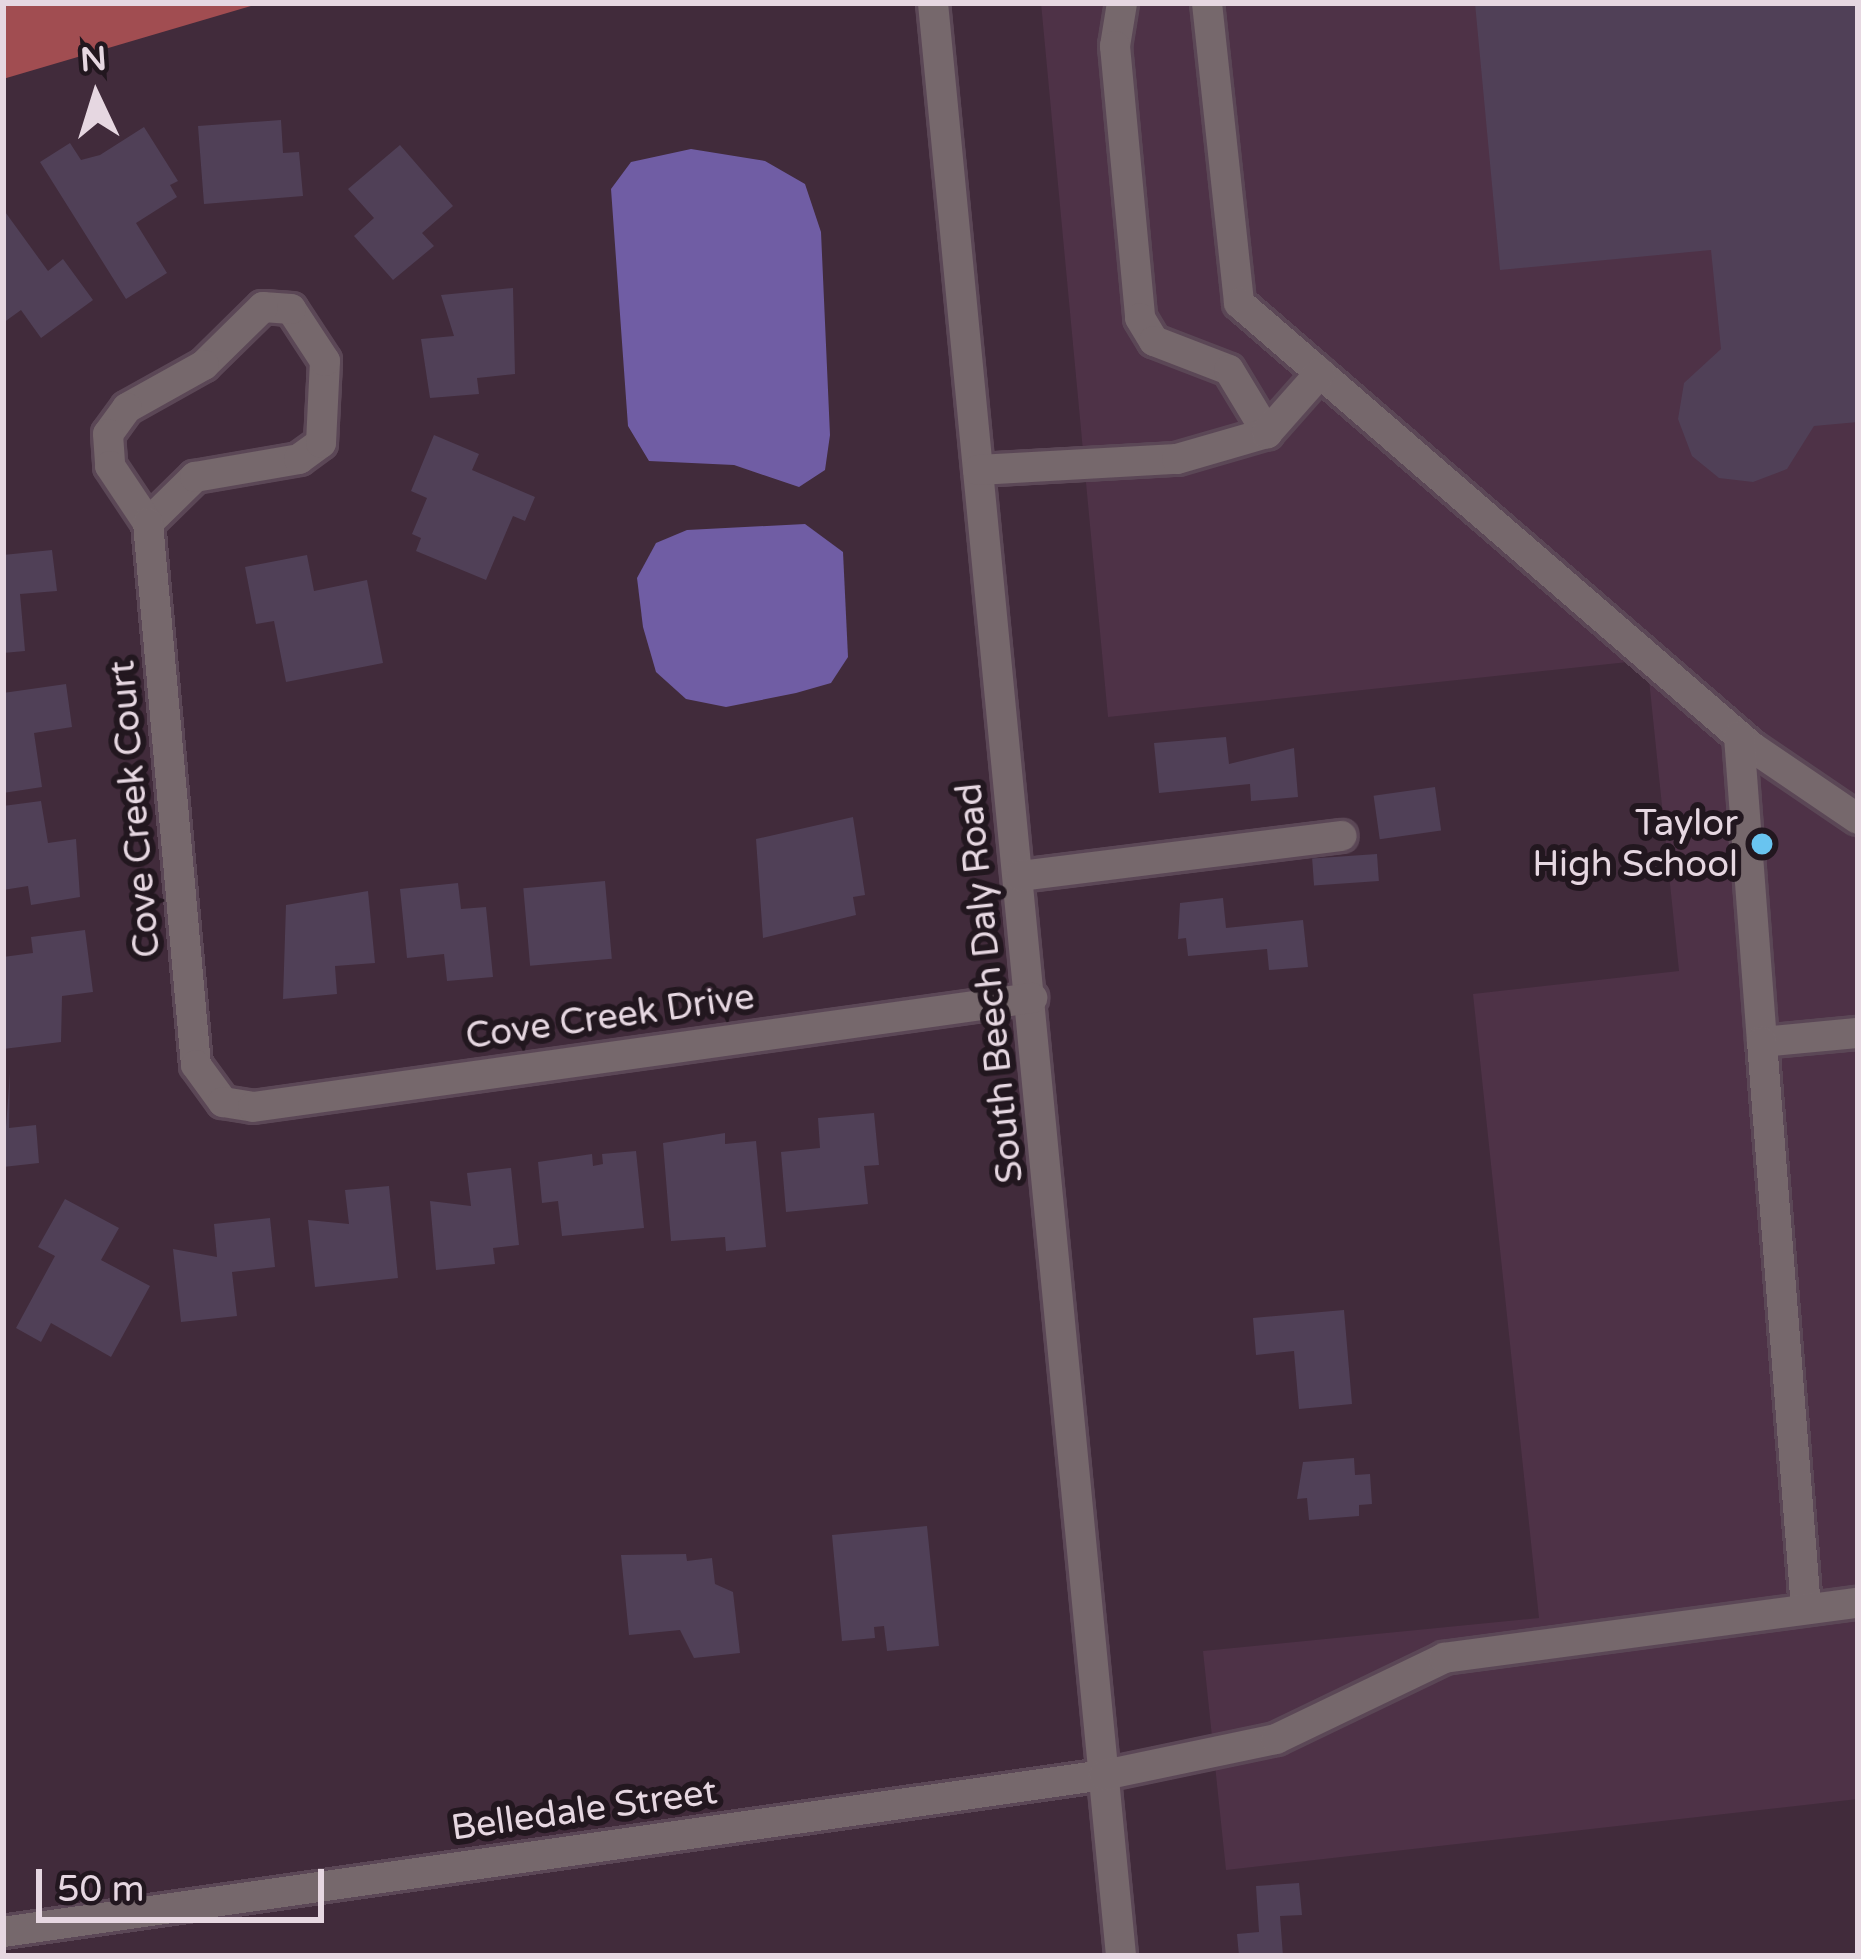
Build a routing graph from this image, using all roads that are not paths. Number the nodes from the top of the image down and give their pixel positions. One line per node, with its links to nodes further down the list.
1 (932, 3): 6 (street, South Beech Daly Road)
2 (1122, 3): 5 (street)
3 (1207, 3): 4 (street)
4 (1320, 373): 5 (street); 8 (street)
5 (1268, 433): 6 (street)
6 (978, 470): 11 (street, South Beech Daly Road)
7 (148, 523): 7 (street, Cove Creek Court); 15 (street, Cove Creek Court)
8 (1739, 736): 9 (street); 14 (street)
9 (1858, 820)
10 (1342, 836): 11 (street)
11 (1019, 876): 12 (street, South Beech Daly Road)
12 (1032, 998): 15 (street, Cove Creek Drive); 18 (street, South Beech Daly Road)
13 (1858, 1033): 14 (street)
14 (1762, 1042): 17 (street)
15 (204, 1086)
16 (1858, 1603): 17 (street, Belledale Street)
17 (1806, 1609): 18 (street, Belledale Street)
18 (1104, 1775): 19 (street, Belledale Street); 20 (street, South Beech Daly Road)
19 (3, 1932)
20 (1121, 1956)

